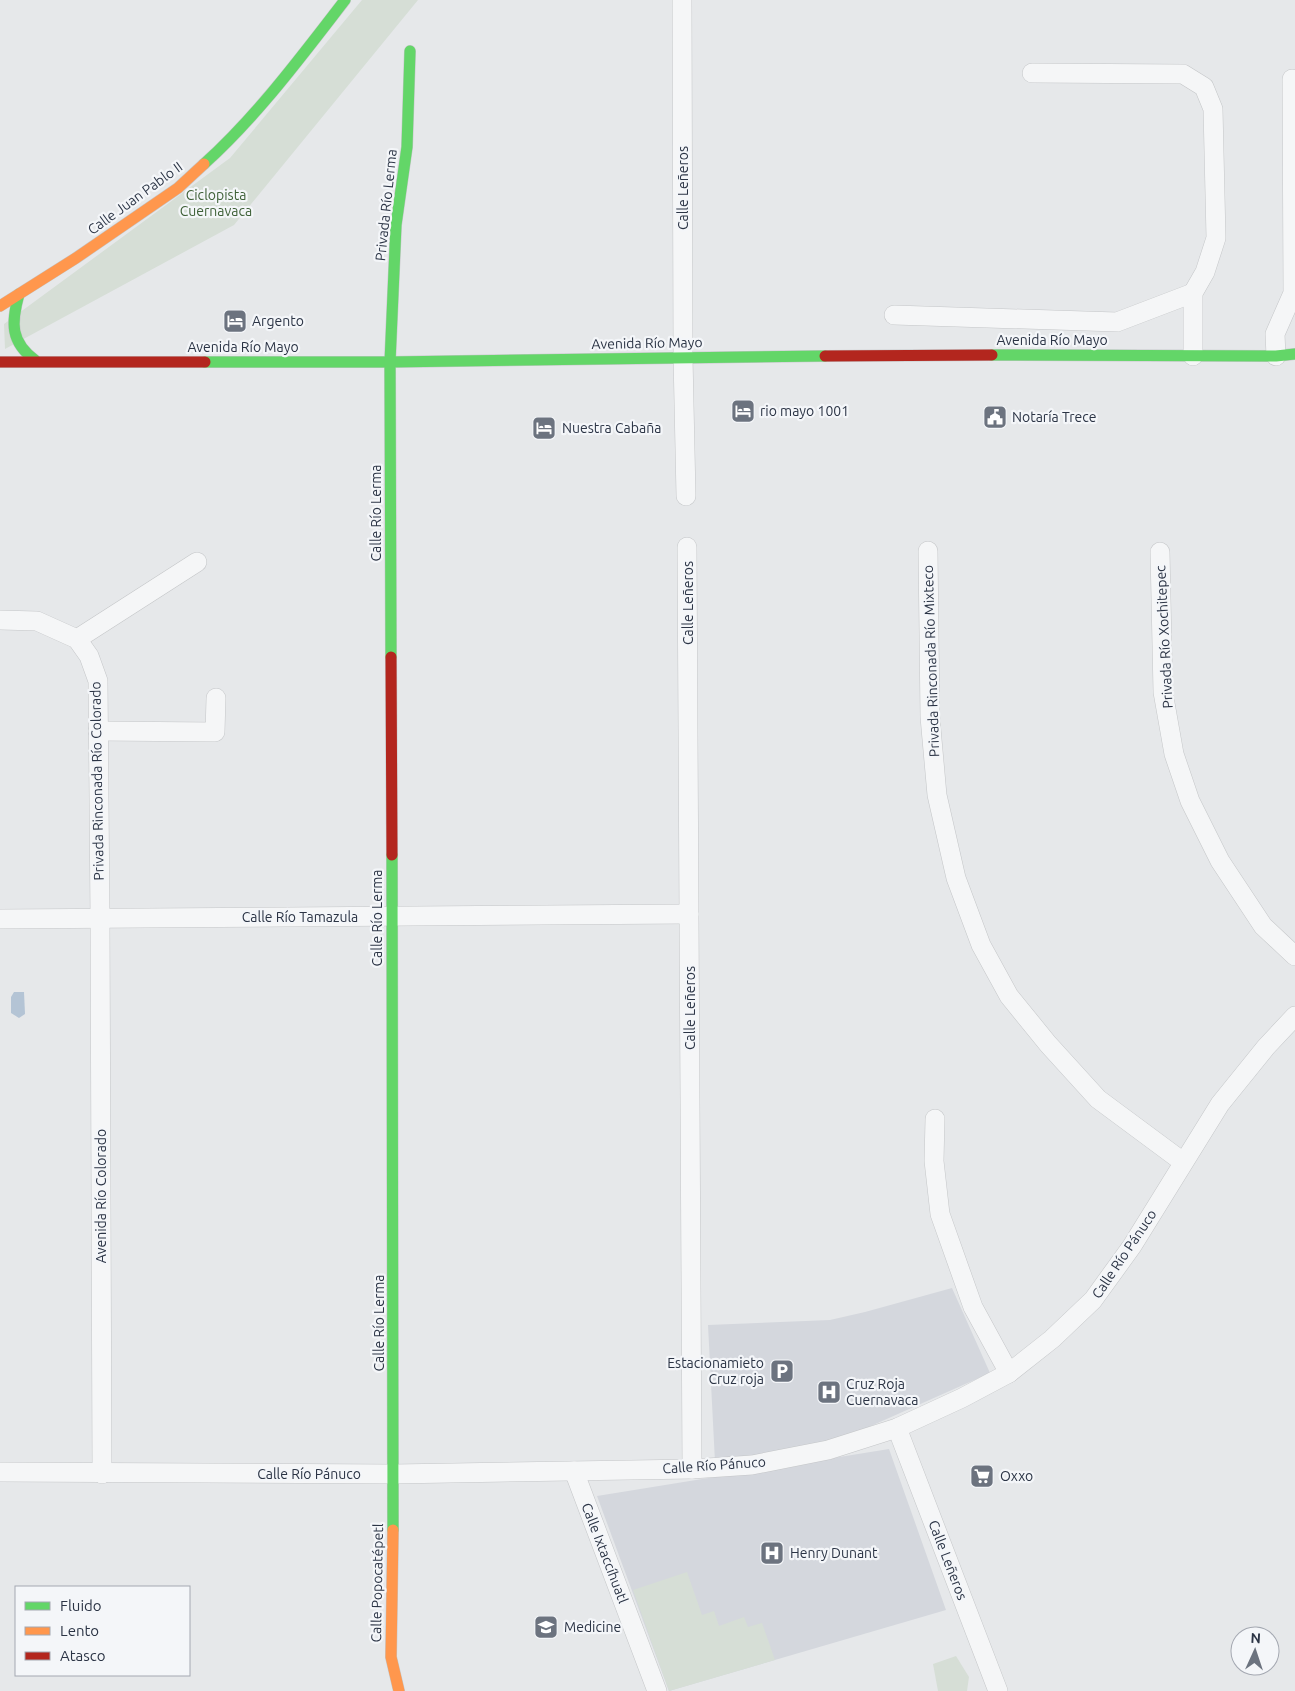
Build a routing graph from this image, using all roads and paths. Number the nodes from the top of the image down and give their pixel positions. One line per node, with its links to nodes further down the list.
1 (345, 0): 7 (street, Calle Juan Pablo II)
2 (682, 0): 12 (street, Calle Leñeros)
3 (410, 52): 15 (street, Privada Río Lerma)
4 (1032, 73): 6 (street)
5 (1292, 79): 10 (street)
6 (1193, 293): 9 (street); 11 (street)
7 (18, 294): 8 (street, Calle Juan Pablo II); 14 (street)
8 (0, 306)
9 (894, 315)
10 (1286, 355): 11 (street, Avenida Río Mayo)
11 (1193, 356): 12 (street, Avenida Río Mayo)
12 (683, 357): 15 (street, Avenida Río Mayo); 16 (street, Calle Leñeros)
13 (0, 362): 14 (street, Avenida Río Mayo)
14 (36, 362): 15 (street, Avenida Río Mayo)
15 (390, 362): 26 (street, Calle Río Lerma)
16 (686, 496)
17 (687, 547): 25 (street, Calle Leñeros)
18 (928, 550): 32 (street, Privada Rinconada Río Mixteco)
19 (1160, 552): 29 (street, Privada Río Xochitepec)
20 (197, 562): 22 (street)
21 (0, 620): 22 (street)
22 (77, 639): 24 (street, Privada Rinconada Río Colorado)
23 (216, 698): 24 (street)
24 (98, 731): 27 (street, Privada Rinconada Río Colorado)
25 (690, 914): 26 (street, Calle Río Tamazula); 35 (street, Calle Leñeros)
26 (392, 916): 27 (street, Calle Río Tamazula); 39 (street, Calle Río Lerma)
27 (100, 918): 28 (street, Calle Río Tamazula); 38 (street, Avenida Río Colorado)
28 (0, 919)
29 (1295, 956)
30 (1295, 1016): 32 (street, Calle Río Pánuco)
31 (935, 1119): 33 (street)
32 (1183, 1162): 33 (street, Calle Río Pánuco)
33 (1009, 1373): 34 (street, Calle Río Pánuco)
34 (898, 1428): 35 (street, Calle Río Pánuco); 42 (street, Calle Leñeros)
35 (692, 1469): 36 (street, Calle Río Pánuco)
36 (574, 1471): 39 (street, Calle Río Pánuco); 41 (street, Calle Ixtaccíhuatl)
37 (0, 1472): 38 (street, Calle Río Pánuco)
38 (102, 1474): 39 (street, Calle Río Pánuco)
39 (394, 1474): 40 (street, Calle Popocatépetl)
40 (399, 1691)
41 (657, 1691)
42 (998, 1691)

